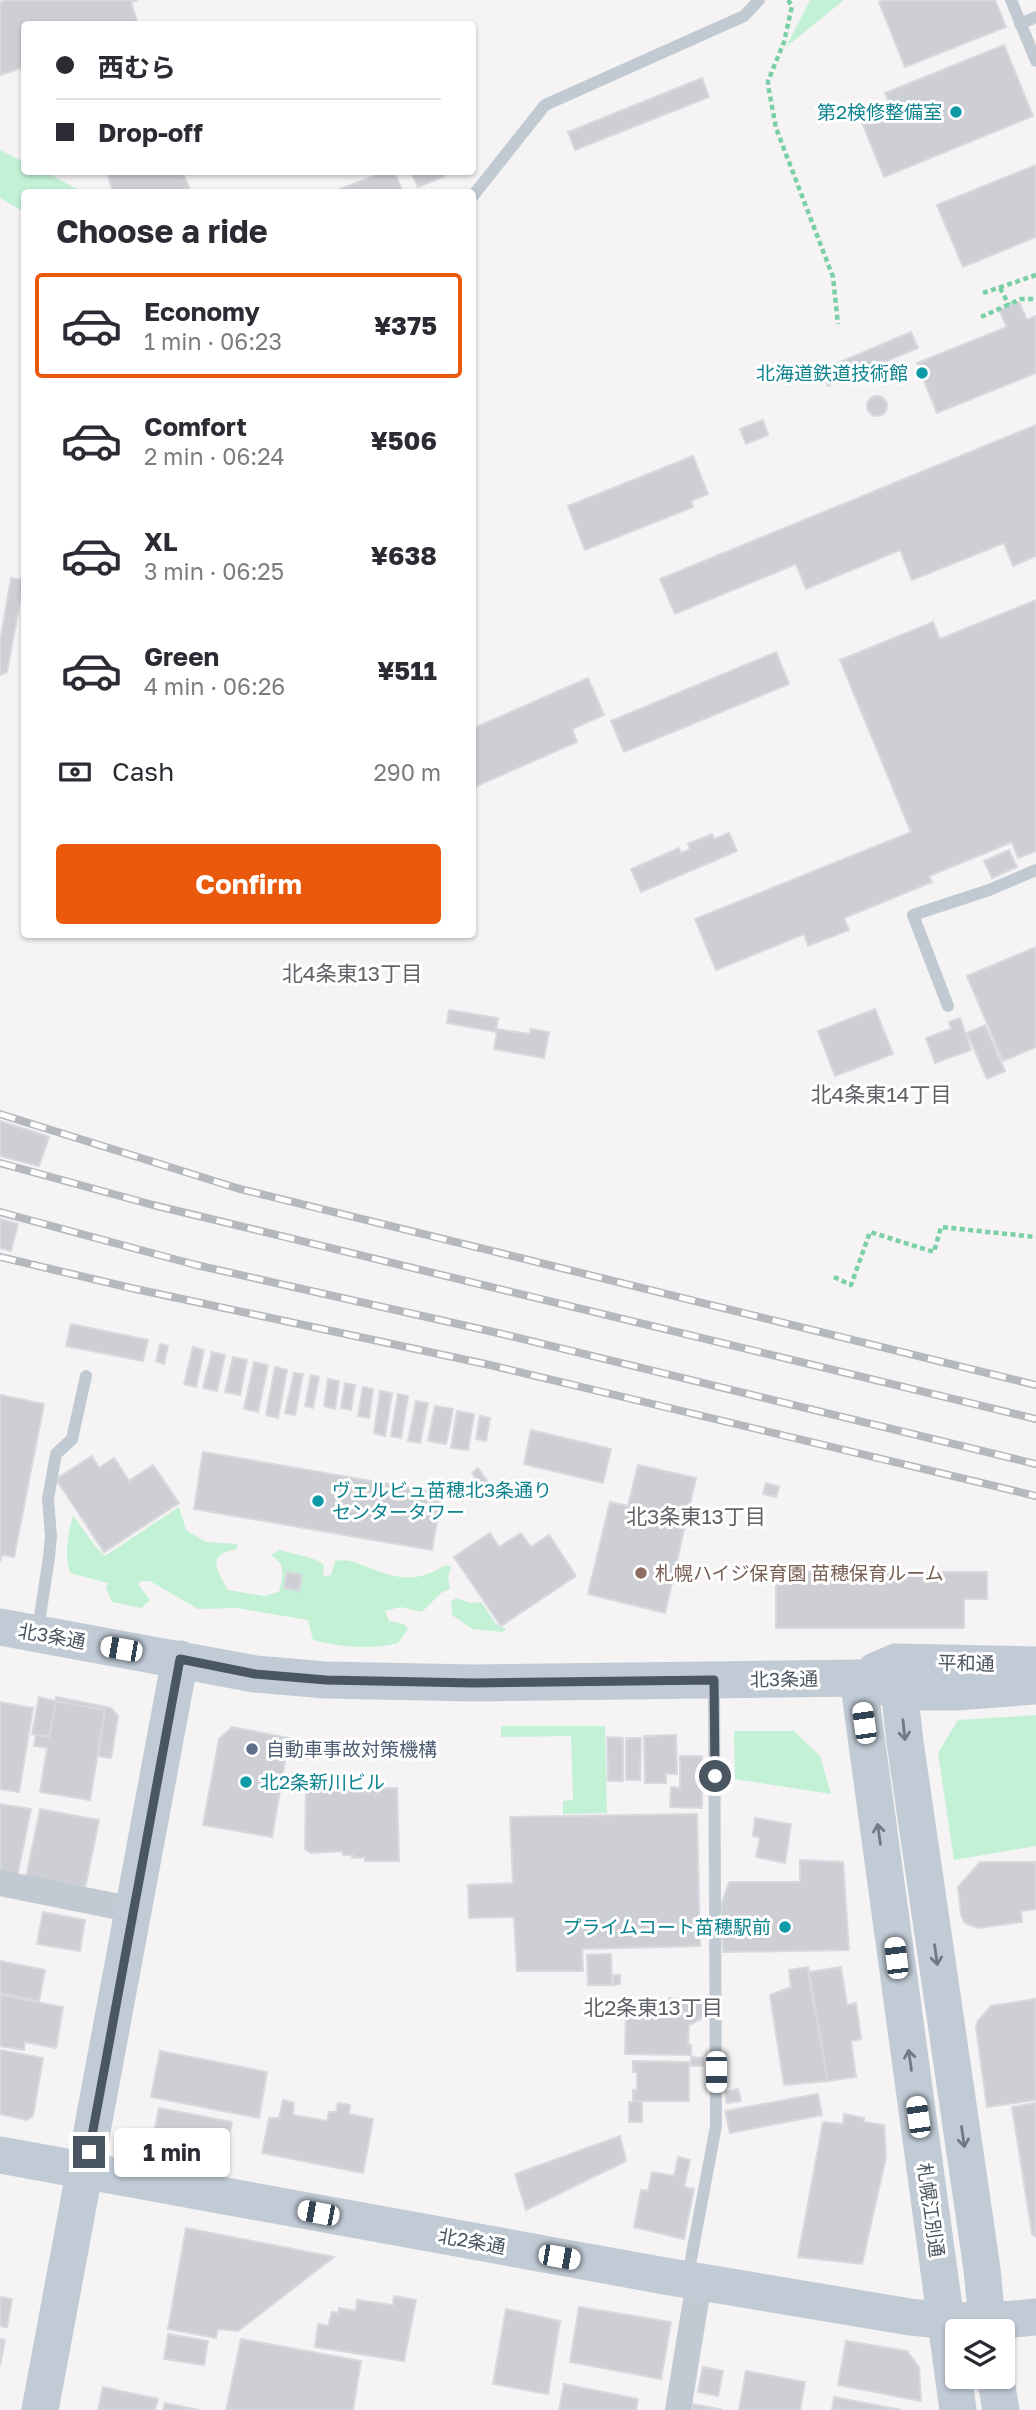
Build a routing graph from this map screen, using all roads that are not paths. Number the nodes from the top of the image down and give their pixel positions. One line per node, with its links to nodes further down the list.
1 (759, 0): 6 (lane)
2 (1011, 0): 4 (lane)
3 (1036, 17): 4 (lane)
4 (1020, 24): 5 (lane)
5 (1036, 61)
6 (476, 192)
7 (1036, 870): 8 (lane)
8 (948, 1006)
9 (86, 1376): 11 (lane)
10 (0, 1627): 11 (street, 北3条通)
11 (38, 1633): 12 (street, 北3条通)
12 (180, 1659): 16 (street, 北3条通); 19 (street)
13 (1036, 1665): 14 (street, 平和通)
14 (898, 1677): 15 (street, 北3条通); 17 (street, 北3条通); 25 (street, one-way to 25)
15 (858, 1678): 16 (street, 北3条通); 24 (street, 札幌江別通, one-way to 15)
16 (714, 1680): 22 (lane)
17 (1036, 1686)
18 (0, 1884): 19 (street)
19 (134, 1910): 21 (street)
20 (0, 2155): 21 (street, 北2条通)
21 (86, 2171): 22 (street, 北2条通); 30 (street)
22 (693, 2281): 26 (street, 北2条通); 31 (street)
23 (1036, 2317): 27 (street, 北2条通)
24 (946, 2319)
25 (987, 2319)
26 (945, 2321)
27 (1015, 2321)
28 (955, 2389): 32 (street, 札幌江別通)
29 (997, 2389): 33 (street)
30 (40, 2410)
31 (678, 2410)
32 (958, 2410)
33 (1000, 2410)

